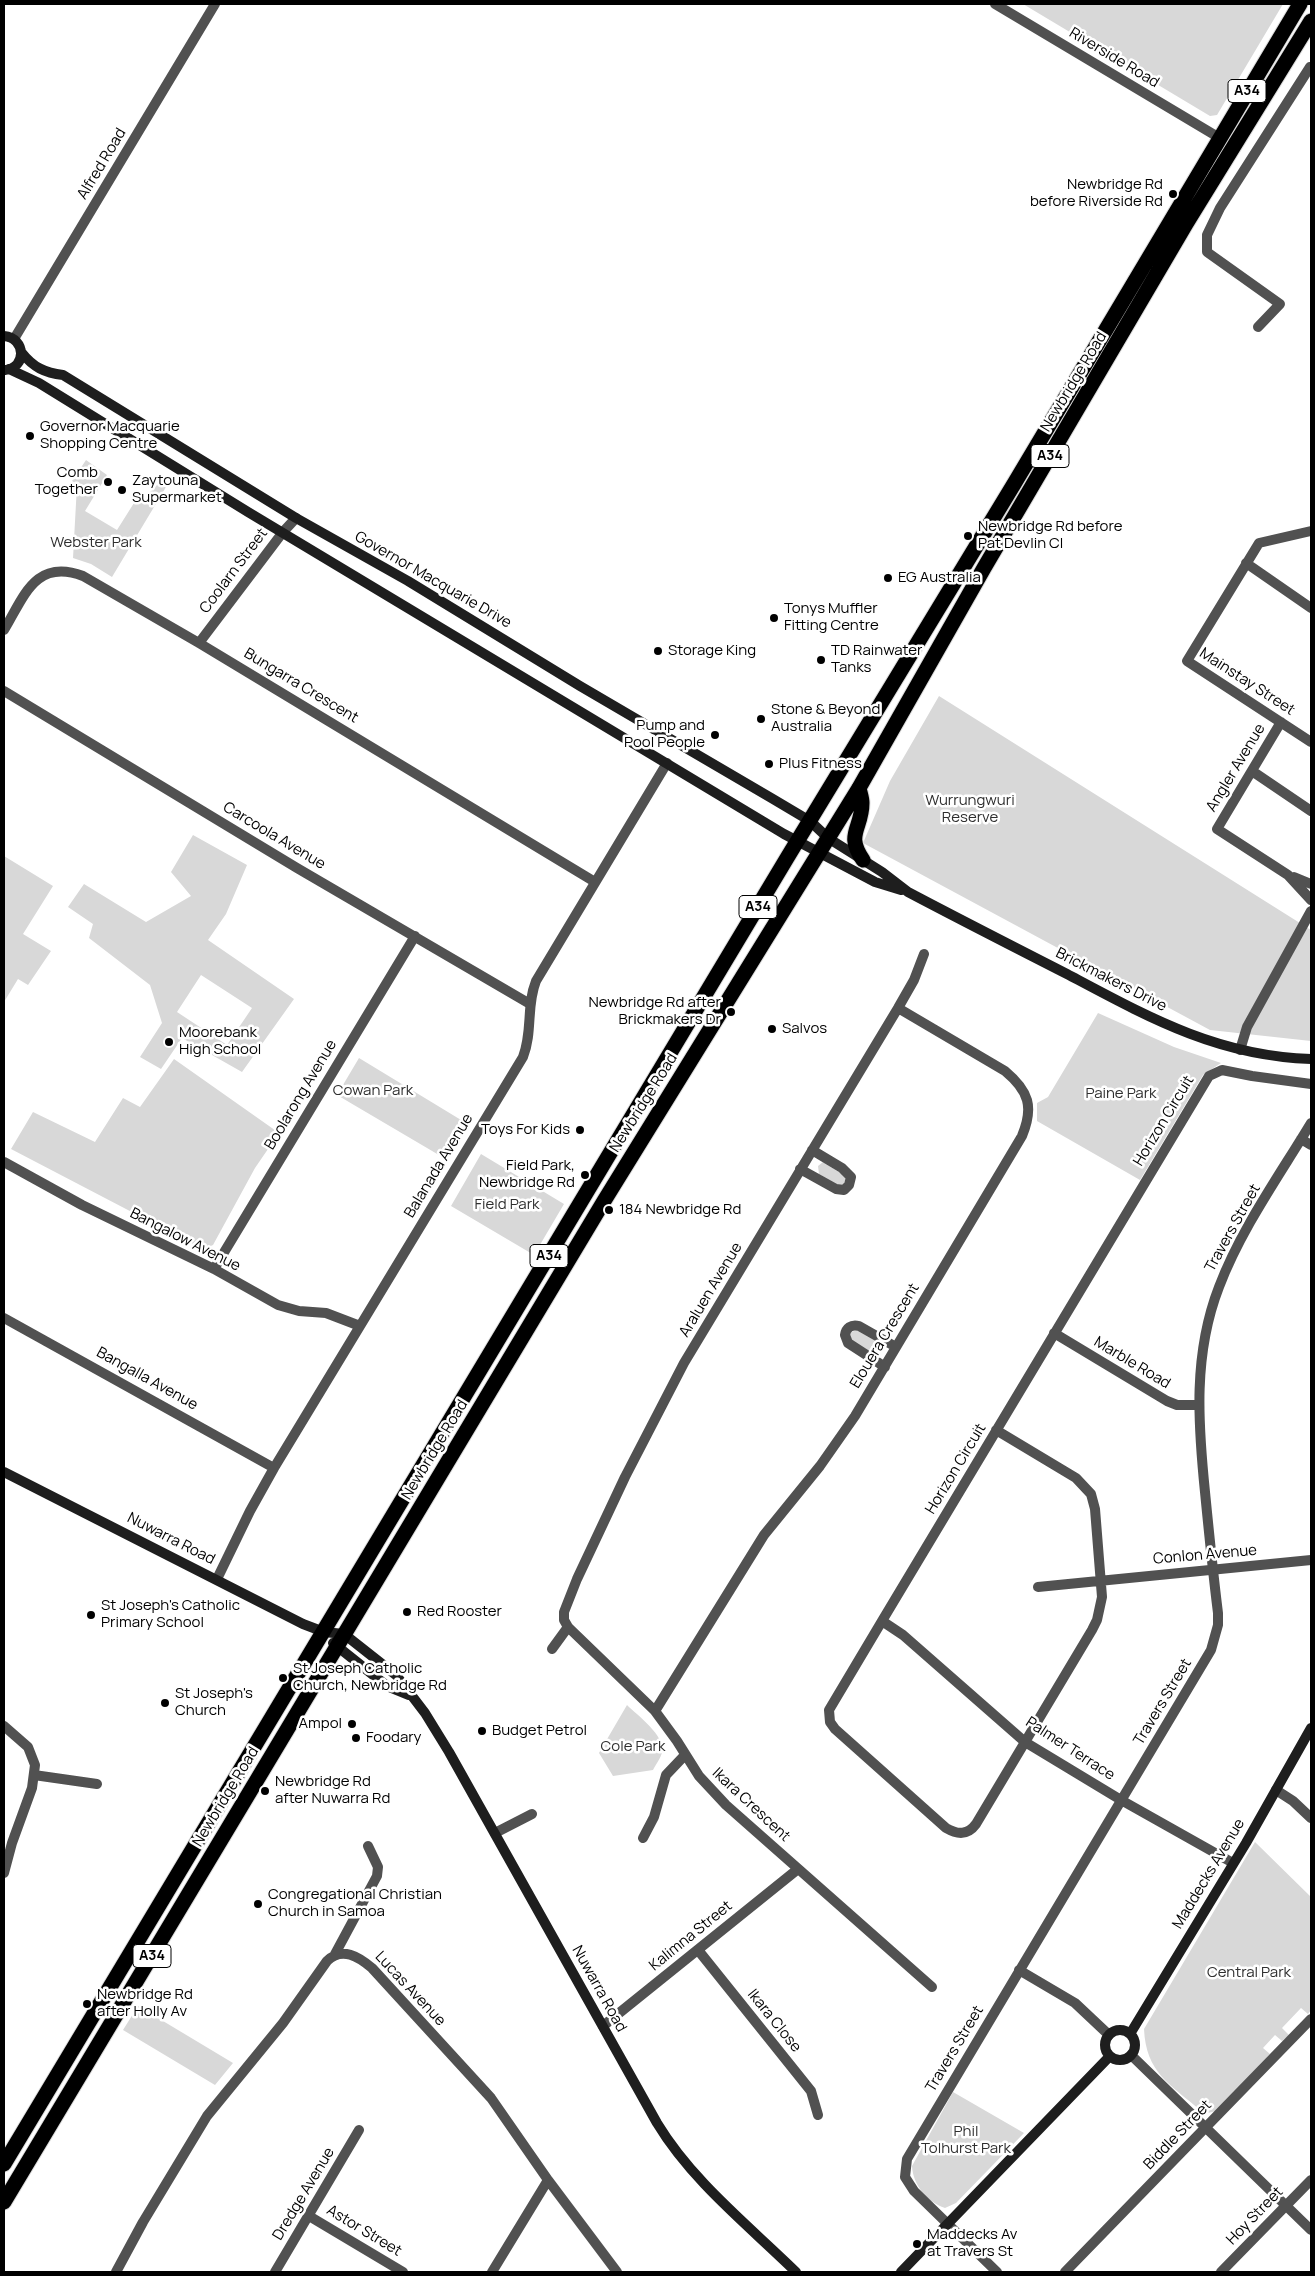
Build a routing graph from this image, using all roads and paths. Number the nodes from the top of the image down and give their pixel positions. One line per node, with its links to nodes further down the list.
1 (215, 4): 8 (street, Alfred Road)
2 (994, 4): 6 (street, Riverside Road)
3 (1300, 4): 6 (highway, Newbridge Road / A34)
4 (1311, 20): 23 (highway, Newbridge Road / A34)
5 (1310, 67): 7 (street)
6 (1218, 137): 25 (highway, Newbridge Road / A34)
7 (1258, 326)
8 (9, 338): 9 (main road, Governor Macquarie Drive)
9 (22, 353): 10 (main road); 11 (main road, Governor Macquarie Drive)
10 (6, 370): 13 (main road)
11 (296, 518): 13 (street, Coolarn Street); 25 (main road, Governor Macquarie Drive)
12 (1311, 531): 14 (street)
13 (283, 532): 17 (street, Coolarn Street); 21 (main road)
14 (1246, 563): 15 (street); 19 (street, Mainstay Street)
15 (1311, 608)
16 (4, 630): 17 (street, Bungarra Crescent)
17 (199, 643): 31 (street, Bungarra Crescent)
18 (4, 691): 37 (street, Carcoola Avenue)
19 (1280, 722): 20 (street, Mainstay Street); 22 (street, Angler Avenue)
20 (1311, 742)
21 (667, 763): 27 (main road); 31 (street, Balanada Avenue)
22 (1252, 771): 24 (street); 30 (street, Angler Avenue)
23 (859, 788): 26 (highway, Newbridge Road / A34); 29 (highway)
24 (1311, 811)
25 (810, 821): 26 (main road, Governor Macquarie Drive); 27 (highway, Newbridge Road / A34)
26 (828, 838): 28 (highway, Newbridge Road / A34); 29 (main road, Brickmakers Drive)
27 (797, 841): 28 (main road, Brickmakers Drive); 68 (highway, Newbridge Road / A34)
28 (819, 854): 33 (main road, Brickmakers Drive); 69 (highway, Newbridge Road / A34)
29 (863, 860): 33 (main road, Brickmakers Drive)
30 (1288, 875): 32 (street); 34 (street)
31 (596, 882): 40 (street, Balanada Avenue)
32 (1311, 884)
33 (908, 892): 42 (main road, Brickmakers Drive)
34 (1311, 900)
35 (1311, 911): 39 (street)
36 (1311, 927): 39 (street)
37 (415, 936): 40 (street, Carcoola Avenue); 51 (street, Boolarong Avenue)
38 (924, 954): 41 (street, Araluen Avenue)
39 (1279, 972): 42 (street)
40 (530, 1004): 53 (street, Balanada Avenue)
41 (898, 1008): 48 (street, Araluen Avenue); 55 (street, Elouera Crescent)
42 (1240, 1050): 43 (main road, Brickmakers Drive)
43 (1311, 1059)
44 (1311, 1084): 54 (street, Horizon Circuit)
45 (1311, 1123): 46 (street)
46 (1301, 1140): 47 (street); 57 (street, Travers Street)
47 (1311, 1145)
48 (812, 1150): 50 (street, Araluen Avenue); 50 (street)
49 (4, 1162): 51 (street, Bangalow Avenue)
50 (800, 1169): 67 (street, Araluen Avenue)
51 (214, 1269): 53 (street, Bangalow Avenue)
52 (4, 1318): 59 (street, Bangalla Avenue)
53 (360, 1326): 59 (street, Balanada Avenue)
54 (1054, 1333): 57 (street, Marble Road); 58 (street, Horizon Circuit)
55 (896, 1347): 56 (street, Elouera Crescent); 56 (street)
56 (885, 1367): 72 (street, Elouera Crescent)
57 (1198, 1405): 62 (street, Travers Street)
58 (996, 1430): 64 (street); 66 (street, Horizon Circuit)
59 (274, 1468): 63 (street, Balanada Avenue)
60 (4, 1472): 63 (main road, Nuwarra Road)
61 (1311, 1560): 62 (street, Conlon Avenue)
62 (1213, 1569): 64 (street, Conlon Avenue); 80 (street, Travers Street)
63 (216, 1579): 68 (main road, Nuwarra Road)
64 (1102, 1580): 65 (street, Conlon Avenue); 75 (street)
65 (1038, 1587)
66 (882, 1621): 75 (street, Palmer Terrace); 75 (street, Horizon Circuit)
67 (568, 1627): 70 (street); 72 (street, Ikara Crescent)
68 (324, 1632): 69 (main road, Nuwarra Road); 102 (highway, Newbridge Road / A34)
69 (340, 1641): 71 (main road, Nuwarra Road); 71 (main road, Nuwarra Road); 105 (highway, Newbridge Road / A34)
70 (552, 1650)
71 (410, 1695): 83 (main road, Nuwarra Road)
72 (655, 1711): 76 (street, Ikara Crescent)
73 (4, 1726): 77 (street)
74 (1311, 1728): 79 (main road, Maddecks Avenue)
75 (1025, 1742): 80 (street, Palmer Terrace)
76 (685, 1755): 84 (street); 87 (street, Ikara Crescent)
77 (34, 1775): 78 (street); 88 (street)
78 (97, 1784)
79 (1276, 1790): 82 (street); 86 (main road, Maddecks Avenue)
80 (1122, 1800): 86 (street, Palmer Terrace); 91 (street, Travers Street)
81 (532, 1814): 83 (street)
82 (1311, 1818)
83 (495, 1834): 94 (main road, Nuwarra Road)
84 (643, 1838)
85 (368, 1846): 90 (street)
86 (1233, 1863): 95 (main road, Maddecks Avenue)
87 (798, 1869): 89 (street, Kalimna Street); 92 (street, Ikara Crescent)
88 (4, 1873)
89 (698, 1950): 94 (street, Kalimna Street); 99 (street, Ikara Close)
90 (335, 1954): 103 (street, Lucas Avenue); 110 (street)
91 (1019, 1970): 96 (street); 108 (street, Travers Street)
92 (932, 1987)
93 (1311, 2019): 100 (street, Biddle Street)
94 (603, 2026): 115 (main road, Nuwarra Road)
95 (1130, 2034): 96 (main road); 97 (main road)
96 (1109, 2035): 98 (main road)
97 (1131, 2055): 98 (main road); 100 (street)
98 (1110, 2056): 108 (main road)
99 (818, 2115)
100 (1206, 2128): 106 (street); 118 (street, Biddle Street)
101 (359, 2130): 107 (street, Dredge Avenue)
102 (4, 2164)
103 (548, 2180): 113 (street); 114 (street, Lucas Avenue)
104 (1311, 2180): 106 (street, Hoy Street)
105 (4, 2202)
106 (1285, 2206): 109 (street); 119 (street, Hoy Street)
107 (309, 2216): 111 (street, Dredge Avenue); 112 (street, Astor Street)
108 (948, 2224): 116 (main road); 117 (street, Travers Street)
109 (1311, 2230)
110 (116, 2272)
111 (275, 2272)
112 (403, 2272)
113 (492, 2272)
114 (617, 2272)
115 (796, 2272)
116 (901, 2272)
117 (997, 2272)
118 (1065, 2272)
119 (1221, 2272)

